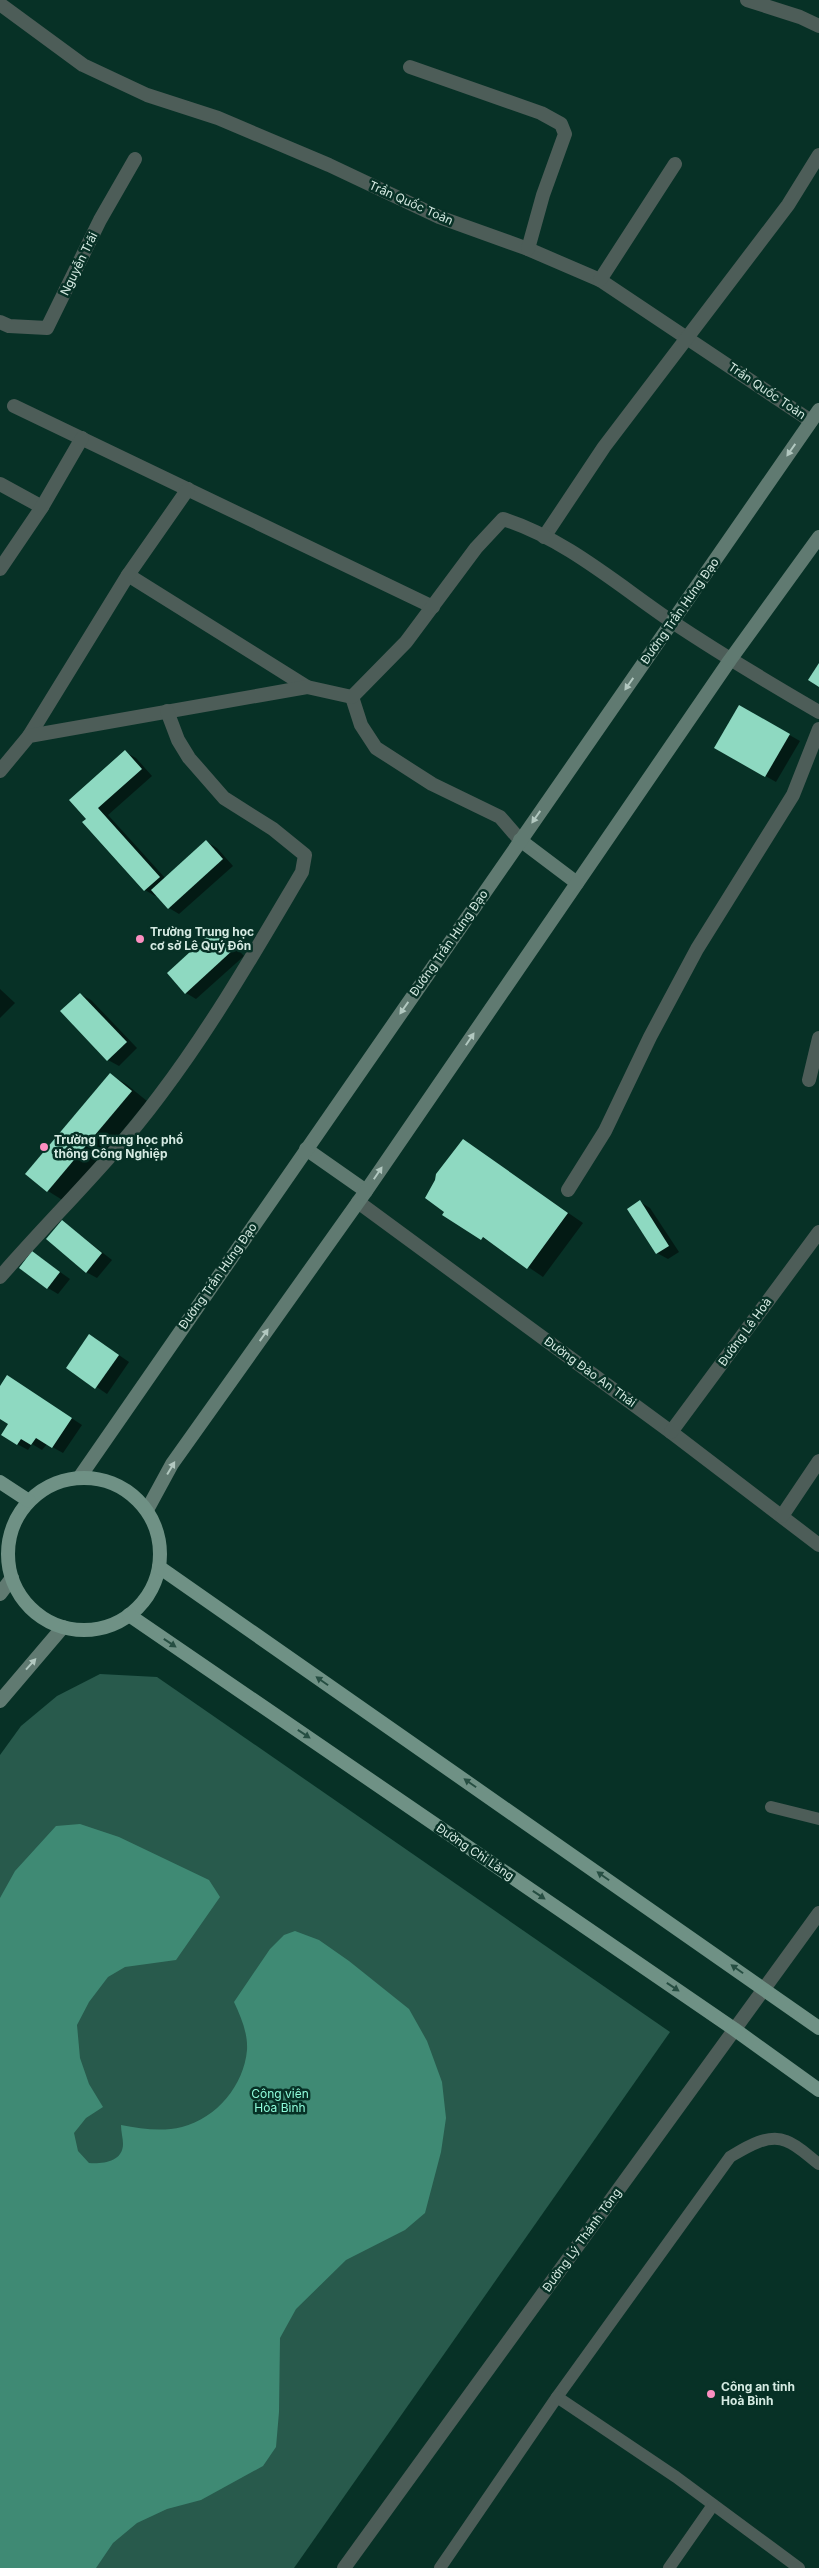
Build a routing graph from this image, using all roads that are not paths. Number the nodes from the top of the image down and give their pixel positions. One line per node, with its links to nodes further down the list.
1 (747, 0): 2 (street)
2 (782, 5): 4 (street)
3 (1, 7): 9 (street, Trần Quốc Toản)
4 (819, 26)
5 (410, 67): 9 (street)
6 (819, 155): 12 (street)
7 (135, 159): 11 (street, Nguyễn Trãi)
8 (675, 164): 10 (street)
9 (528, 249): 10 (street, Trần Quốc Toản)
10 (600, 280): 12 (street, Trần Quốc Toản)
11 (0, 322)
12 (687, 338): 14 (street, Trần Quốc Toản); 19 (street)
13 (14, 406): 15 (street)
14 (815, 415): 24 (main road, Đường Trần Hưng Đạo, one-way to 24)
15 (82, 438): 17 (street); 18 (street)
16 (0, 484): 18 (street)
17 (188, 489): 22 (street); 23 (street)
18 (42, 507): 21 (street)
19 (544, 536): 23 (street); 24 (street)
20 (819, 538): 25 (main road)
21 (0, 569)
22 (128, 575): 26 (street); 31 (street)
23 (433, 607): 27 (street)
24 (672, 622): 25 (street); 33 (main road, Đường Trần Hưng Đạo, one-way to 33)
25 (730, 660): 29 (street); 34 (main road)
26 (307, 688): 27 (street); 28 (street)
27 (352, 697): 33 (street)
28 (167, 711): 31 (street); 41 (street)
29 (819, 712)
30 (819, 729): 38 (street)
31 (29, 736): 32 (street)
32 (0, 771)
33 (520, 840): 34 (main road); 37 (main road, Đường Trần Hưng Đạo, one-way to 37)
34 (577, 883): 39 (main road, one-way to 34)
35 (819, 1038): 36 (street)
36 (809, 1080)
37 (306, 1149): 39 (main road); 44 (main road, Đường Trần Hưng Đạo)
38 (568, 1190)
39 (362, 1196): 42 (street, Đường Đào An Thái); 47 (main road, one-way to 39)
40 (819, 1232): 42 (street, Đường Lê Hoà)
41 (0, 1277)
42 (671, 1432): 48 (street, Đường Đào An Thái)
43 (819, 1460): 48 (street)
44 (79, 1478): 46 (main road); 47 (main road)
45 (0, 1482): 46 (main road)
46 (29, 1501): 49 (main road)
47 (147, 1510): 51 (main road)
48 (782, 1516): 50 (street, Đường Đào An Thái)
49 (6, 1526): 52 (main road)
50 (819, 1545)
51 (159, 1567): 54 (main road); 60 (main road, one-way to 51)
52 (12, 1578): 53 (main road); 55 (main road)
53 (0, 1594)
54 (129, 1615): 55 (main road); 62 (main road, Đường Chi Lăng, one-way to 62)
55 (63, 1627): 56 (main road, one-way to 55)
56 (0, 1701)
57 (771, 1807): 58 (lane)
58 (819, 1819)
59 (819, 1912): 60 (street, Đường Lý Thánh Tông)
60 (764, 1988): 61 (main road); 62 (street, Đường Lý Thánh Tông)
61 (819, 2028)
62 (734, 2029): 63 (main road, Đường Chi Lăng); 67 (street, Đường Lý Thánh Tông)
63 (819, 2090)
64 (819, 2164): 65 (lane)
65 (557, 2397): 66 (lane); 68 (lane)
66 (713, 2505): 69 (lane); 70 (lane)
67 (348, 2567)
68 (440, 2568)
69 (669, 2568)
70 (800, 2568)

